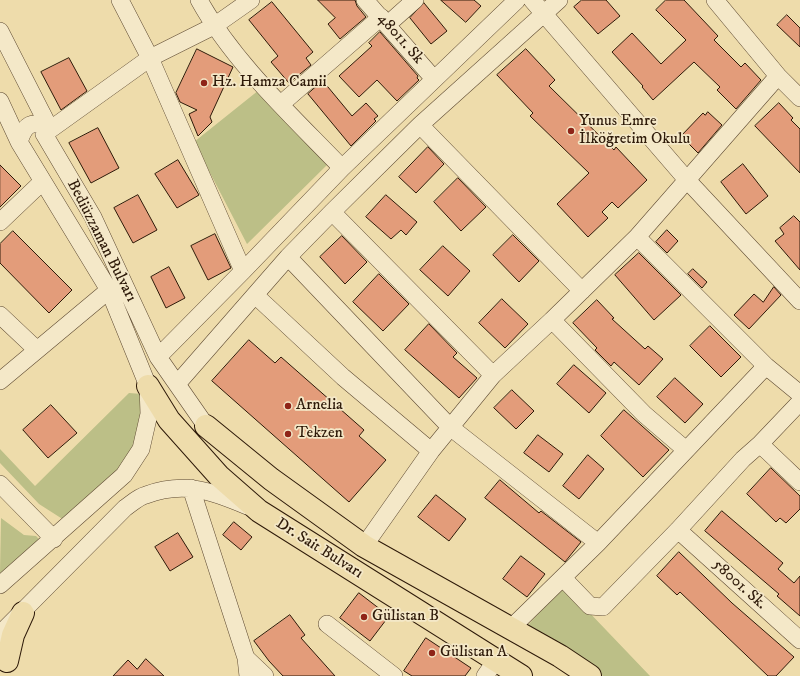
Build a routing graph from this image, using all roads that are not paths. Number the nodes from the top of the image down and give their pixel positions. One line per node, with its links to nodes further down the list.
1 (120, 0): 14 (street)
2 (199, 0): 12 (street)
3 (251, 0): 12 (street)
4 (365, 0): 11 (street, 48011. Sk)
5 (415, 0): 11 (street)
6 (517, 0): 16 (street)
7 (532, 0): 10 (street)
8 (558, 0): 10 (street)
9 (715, 0): 15 (street)
10 (544, 15): 20 (street); 24 (street)
11 (384, 21): 16 (street, 48011. Sk); 19 (street)
12 (214, 26): 14 (street); 19 (street)
13 (0, 31): 21 (street, Bediüzzaman Bulvarı)
14 (150, 58): 21 (street); 30 (street)
15 (778, 76): 17 (street); 24 (street)
16 (434, 79): 23 (street)
17 (800, 98)
18 (0, 101): 22 (street, Bediüzzaman Bulvarı)
19 (281, 104): 23 (street)
20 (420, 124): 26 (street); 32 (street)
21 (47, 131): 22 (street); 38 (street, Bediüzzaman Bulvarı)
22 (19, 142): 25 (street, Bediüzzaman Bulvarı)
23 (342, 168): 30 (street)
24 (687, 180): 28 (street); 34 (street)
25 (42, 182): 27 (street); 31 (street, Bediüzzaman Bulvarı)
26 (332, 212): 29 (street); 40 (street)
27 (0, 222)
28 (637, 236): 32 (street); 39 (street)
29 (288, 257): 33 (street); 47 (street)
30 (243, 271): 38 (street)
31 (109, 290): 37 (street); 43 (street, Bediüzzaman Bulvarı)
32 (582, 291): 36 (street)
33 (255, 295): 42 (street); 50 (street)
34 (800, 301)
35 (0, 315): 37 (street)
36 (552, 320): 40 (street); 49 (street)
37 (36, 349): 41 (street)
38 (158, 357): 42 (street, Bediüzzaman Bulvarı)
39 (766, 366): 44 (street); 49 (street)
40 (493, 375): 47 (street)
41 (0, 381)
42 (177, 384): 46 (street, Bediüzzaman Bulvarı)
43 (148, 386): 54 (main road, Dr. Sait Bulvarı); 56 (street)
44 (800, 394)
45 (800, 402): 48 (street)
46 (206, 426): 58 (main road, Dr. Sait Bulvarı)
47 (450, 427): 50 (street); 57 (street)
48 (760, 444): 51 (street); 55 (street)
49 (686, 450): 57 (street)
50 (431, 451): 58 (street)
51 (800, 482)
52 (0, 484): 56 (street)
53 (191, 488): 54 (street); 61 (street); 66 (street)
54 (259, 511): 69 (main road, Dr. Sait Bulvarı)
55 (678, 530): 59 (street); 65 (street, 58001. Sk.)
56 (54, 538): 60 (street)
57 (598, 543): 59 (street)
58 (364, 546): 63 (main road, Dr. Sait Bulvarı)
59 (563, 578): 63 (street)
60 (0, 585)
61 (23, 613): 64 (street); 67 (main road)
62 (327, 624): 72 (street)
63 (510, 629): 68 (main road, Dr. Sait Bulvarı)
64 (0, 634)
65 (800, 640)
66 (246, 658): 70 (street); 71 (street)
67 (8, 663)
68 (559, 666): 74 (main road, Dr. Sait Bulvarı)
69 (490, 668): 73 (main road, Dr. Sait Bulvarı)
70 (248, 676)
71 (265, 676)
72 (394, 676)
73 (521, 676)
74 (590, 676)

